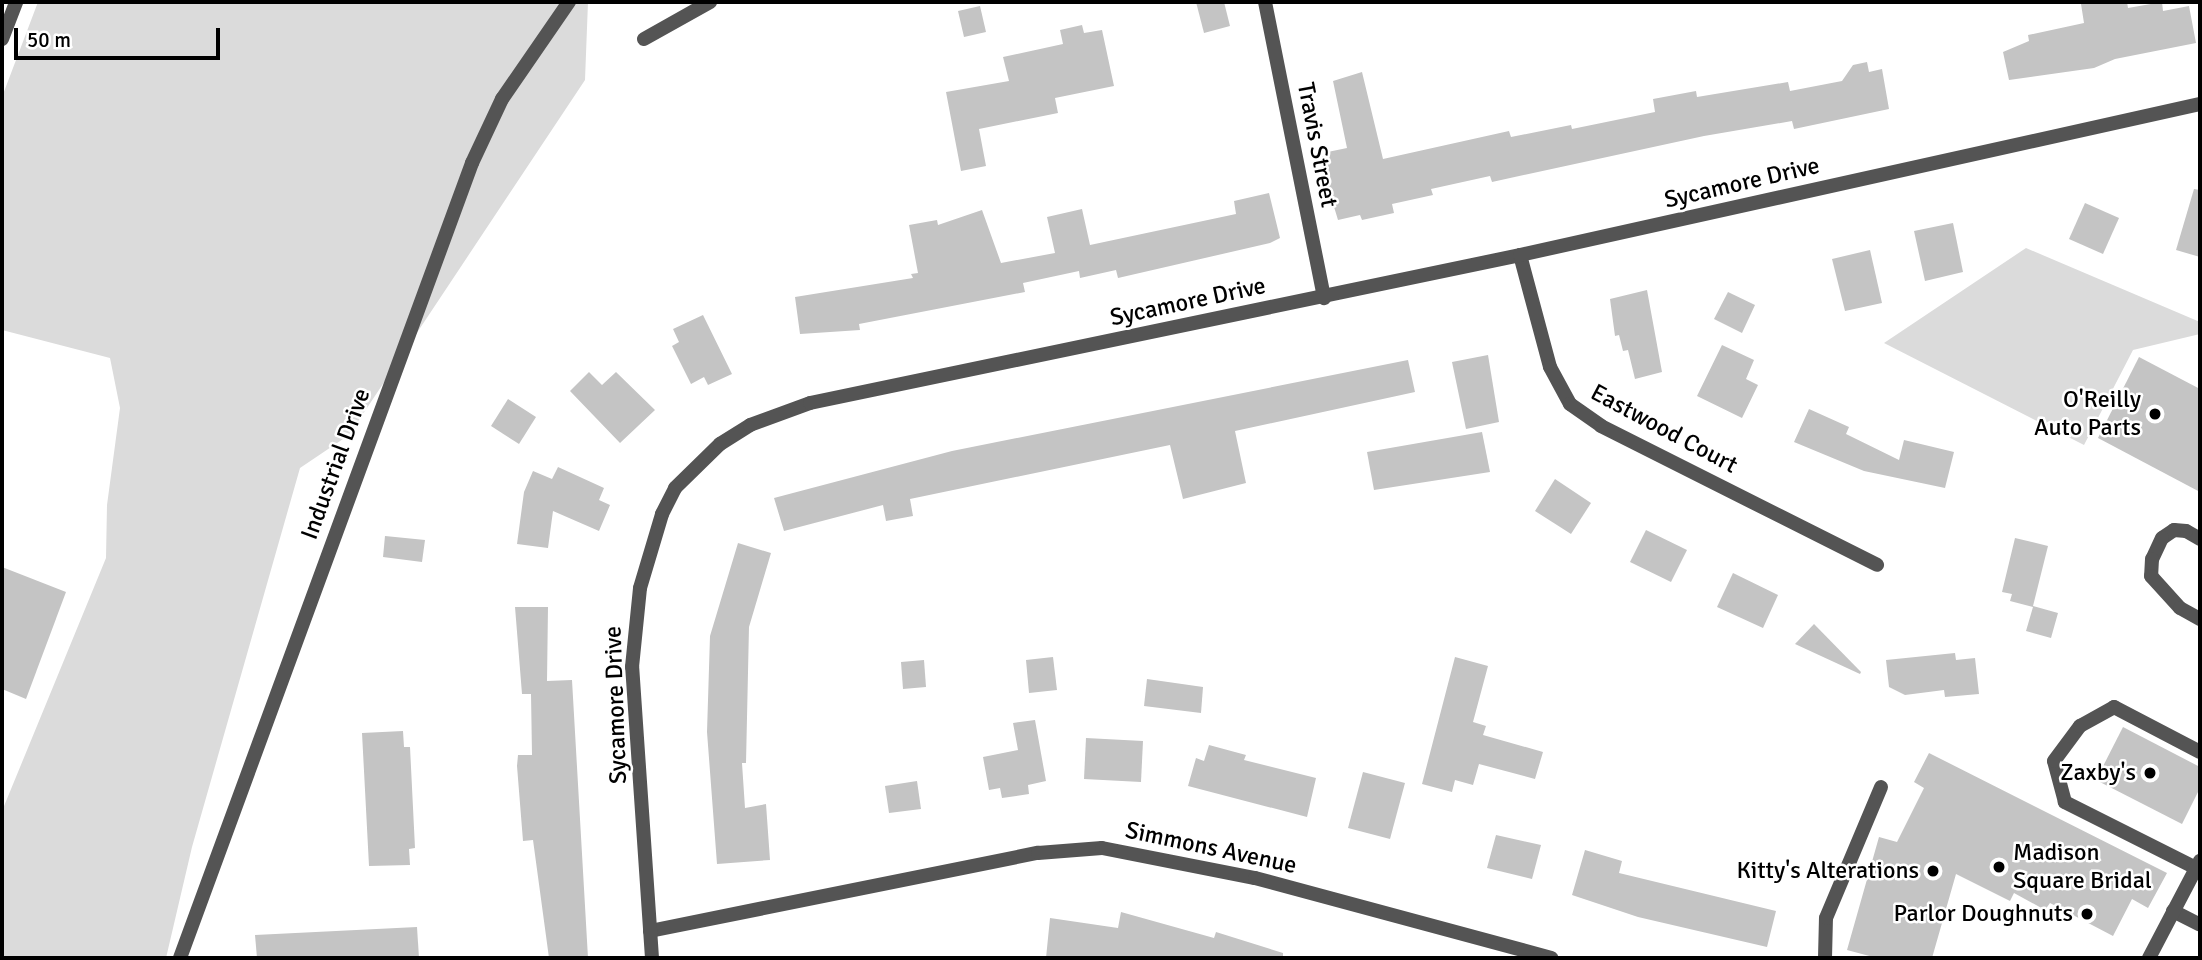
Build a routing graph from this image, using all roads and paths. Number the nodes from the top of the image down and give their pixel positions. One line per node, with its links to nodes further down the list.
1 (16, 2): 5 (street)
2 (569, 2): 19 (street, Industrial Drive)
3 (710, 2): 6 (street)
4 (1265, 2): 9 (street, Travis Street)
5 (2, 39)
6 (644, 39)
7 (2200, 104): 8 (street, Sycamore Drive)
8 (1520, 255): 9 (street, Sycamore Drive); 11 (street, Eastwood Court)
9 (1324, 298): 18 (street, Sycamore Drive)
10 (2200, 538): 12 (street)
11 (1877, 565)
12 (2200, 619)
13 (2200, 752): 15 (street)
14 (1881, 787): 22 (street)
15 (2198, 864): 16 (street)
16 (2173, 911): 17 (street); 23 (street)
17 (2200, 925)
18 (650, 931): 20 (street, Sycamore Drive); 21 (street, Simmons Avenue)
19 (180, 958)
20 (652, 958)
21 (1551, 958)
22 (1825, 958)
23 (2149, 958)

